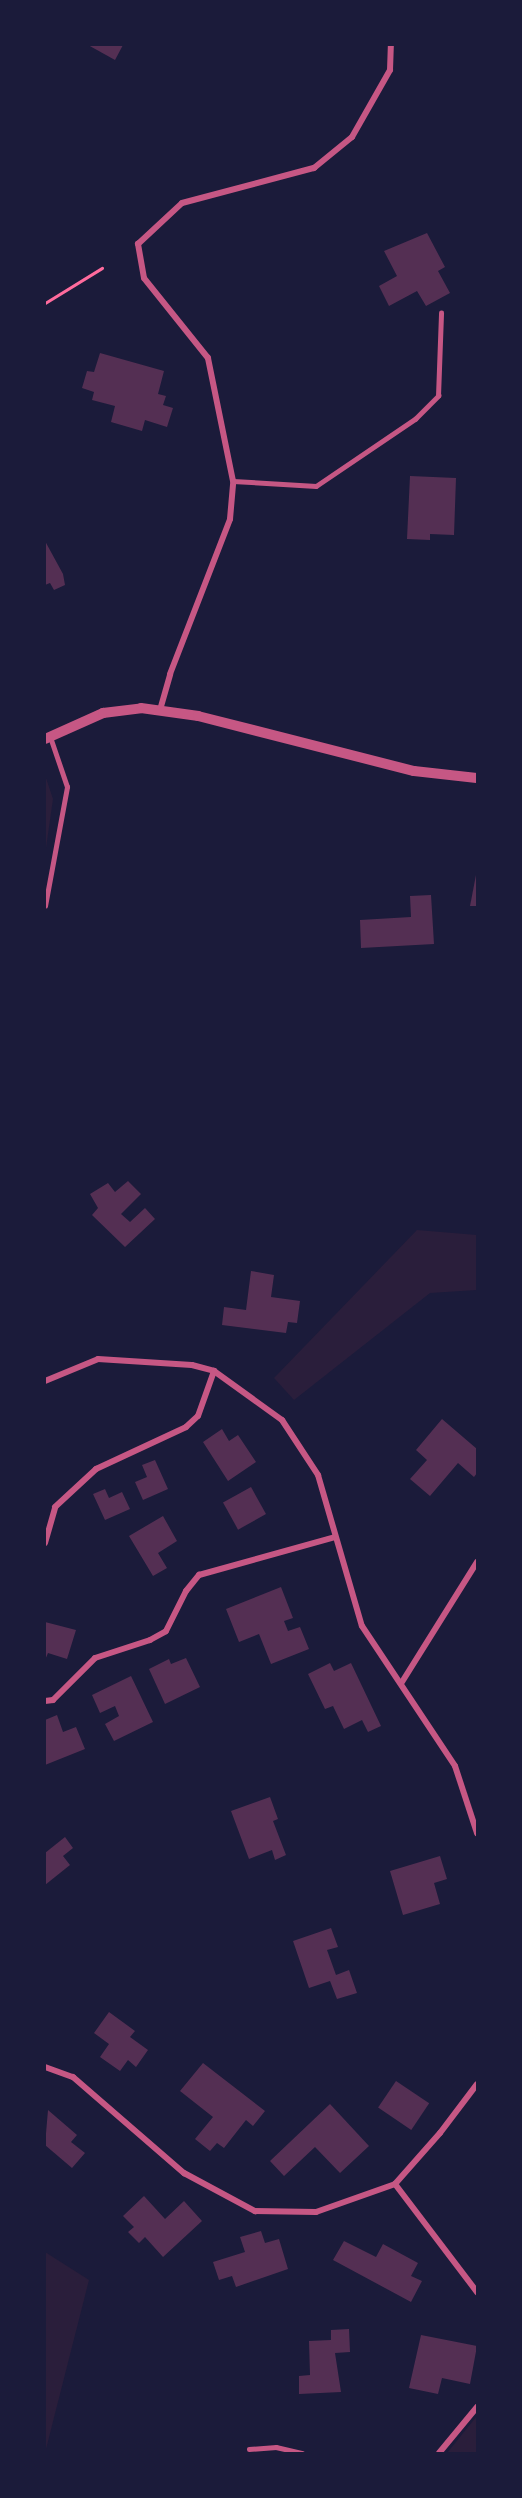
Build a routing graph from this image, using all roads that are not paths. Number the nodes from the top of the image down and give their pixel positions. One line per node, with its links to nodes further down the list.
1 (391, 45): 3 (street)
2 (441, 313): 3 (lane)
3 (234, 481): 4 (street)
4 (160, 710): 5 (street); 6 (street)
5 (47, 738): 7 (lane)
6 (477, 778)
7 (45, 906)
8 (214, 1371): 9 (street); 10 (street); 11 (street)
9 (45, 1381)
10 (335, 1537): 13 (street); 14 (street)
11 (45, 1542)
12 (477, 1562): 13 (street)
13 (402, 1682): 15 (street)
14 (45, 1701)
15 (477, 1833)
16 (45, 2067): 18 (street)
17 (477, 2084): 18 (street)
18 (395, 2184): 19 (street)
19 (477, 2292)
20 (477, 2407): 23 (street)
21 (249, 2449): 22 (lane)
22 (302, 2453)
23 (439, 2453)

